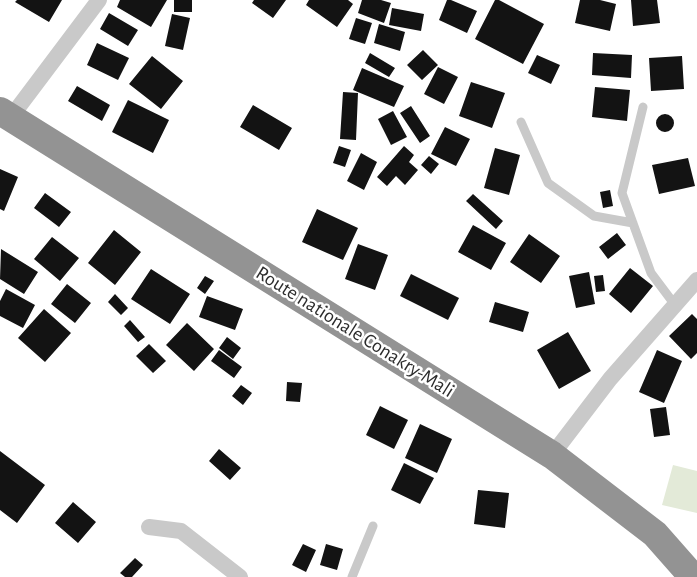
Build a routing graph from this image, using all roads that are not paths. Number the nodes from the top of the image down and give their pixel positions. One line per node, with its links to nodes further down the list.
1 (99, 0): 3 (street)
2 (643, 107): 5 (lane)
3 (5, 114): 8 (highway, Route nationale Conakry-Mali)
4 (520, 122): 5 (lane)
5 (633, 223): 7 (lane)
6 (697, 280): 7 (street)
7 (675, 305): 8 (street)
8 (552, 455): 13 (highway, Route nationale Conakry-Mali)
9 (373, 526): 12 (lane)
10 (149, 527): 11 (street)
11 (240, 577)
12 (352, 577)
13 (693, 577)

